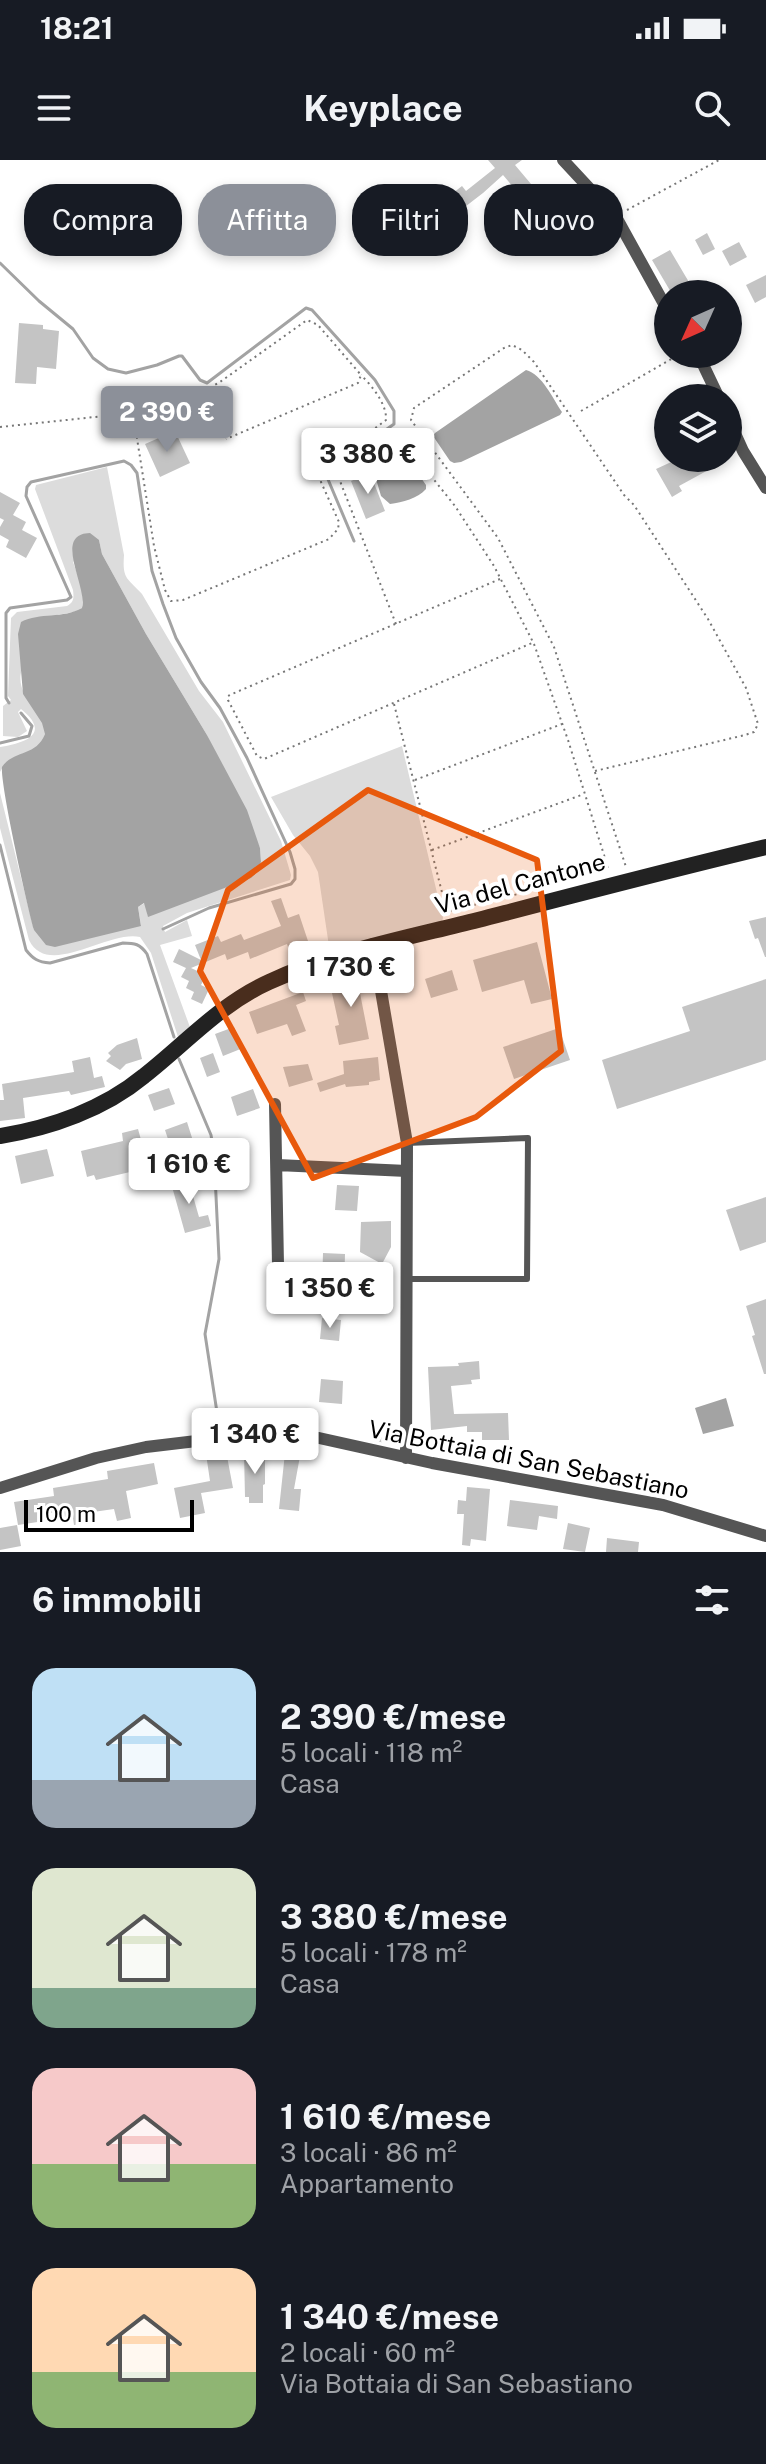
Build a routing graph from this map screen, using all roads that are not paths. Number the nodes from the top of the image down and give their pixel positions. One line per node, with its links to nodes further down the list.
1 (563, 160): 2 (street)
2 (654, 286)
3 (742, 449): 4 (street)
4 (766, 488)
5 (766, 847): 6 (street, Via del Cantone)
6 (373, 944): 8 (street, Via del Cantone); 9 (street)
7 (275, 1104): 10 (street)
8 (0, 1136)
9 (407, 1143): 11 (street); 13 (lane)
10 (277, 1165): 11 (street); 12 (street)
11 (407, 1171): 13 (street)
12 (278, 1265)
13 (407, 1279): 14 (street)
14 (406, 1458): 15 (street, Via Bottaia di San Sebastiano); 16 (street, Via Bottaia di San Sebastiano)
15 (0, 1488)
16 (766, 1536)

